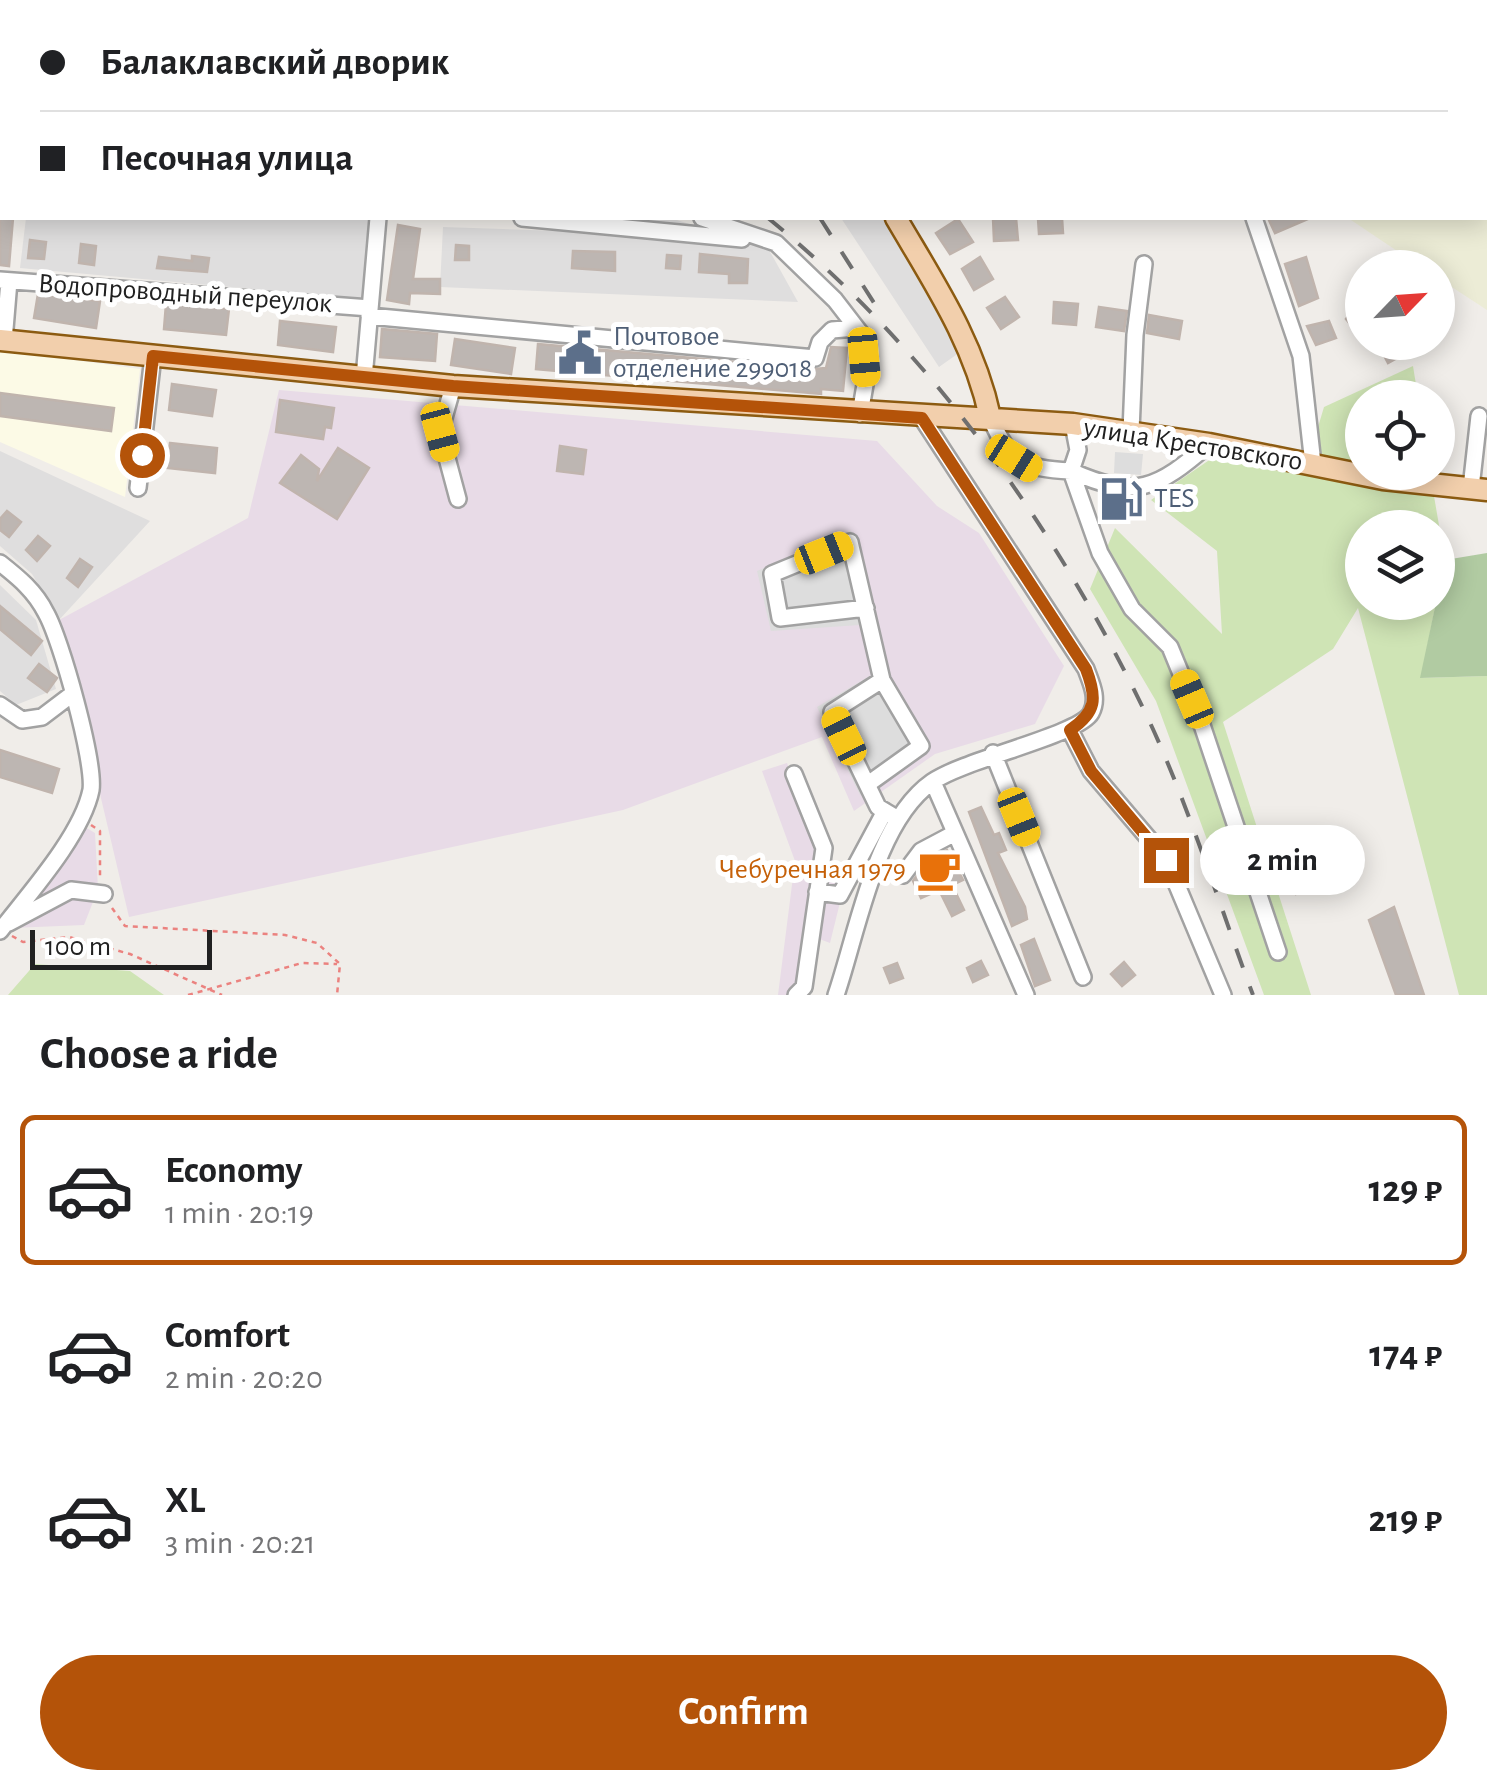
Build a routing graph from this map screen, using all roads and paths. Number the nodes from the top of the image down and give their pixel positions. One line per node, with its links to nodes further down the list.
1 (378, 220): 9 (street)
2 (548, 220): 6 (street)
3 (708, 220): 6 (street)
4 (897, 220): 17 (main road)
5 (1255, 220): 22 (street)
6 (776, 243): 10 (street)
7 (1144, 264): 20 (street)
8 (5, 280): 9 (street, Водопроводный переулок); 11 (street)
9 (370, 312): 10 (street, Водопроводный переулок); 13 (street)
10 (856, 328): 15 (street)
11 (2, 340): 12 (main road, улица Крестовского)
12 (153, 356): 13 (main road, улица Крестовского); 24 (street)
13 (364, 378): 14 (main road, улица Крестовского)
14 (453, 386): 15 (main road, улица Крестовского); 26 (street)
15 (860, 414): 18 (main road, улица Крестовского)
16 (1479, 416): 25 (street)
17 (990, 417): 18 (main road, улица Крестовского); 19 (main road, улица Крестовского); 23 (street)
18 (922, 418): 32 (street)
19 (1073, 424): 20 (main road, улица Крестовского); 23 (street)
20 (1132, 431): 21 (main road, улица Крестовского)
21 (1209, 444): 22 (main road, улица Крестовского); 23 (street)
22 (1312, 464): 25 (main road, улица Крестовского)
23 (1071, 472): 44 (street)
24 (138, 488)
25 (1479, 489)
26 (458, 500)
27 (0, 562): 30 (street)
28 (866, 608): 28 (street); 29 (street)
29 (882, 680): 36 (street); 36 (street)
30 (71, 695): 31 (street); 38 (street)
31 (0, 705)
32 (1070, 730): 33 (street); 54 (street)
33 (993, 753): 35 (street); 46 (street)
34 (794, 774): 41 (street)
35 (933, 782): 37 (street); 39 (street)
36 (868, 784): 37 (street)
37 (892, 815): 41 (street); 52 (street)
38 (79, 817): 42 (path); 43 (street)
39 (956, 833): 40 (street); 53 (street)
40 (903, 875)
41 (817, 892): 51 (street)
42 (104, 894): 43 (street); 45 (path)
43 (1, 926): 47 (path)
44 (1278, 952)
45 (340, 964): 47 (path); 50 (path)
46 (1083, 977)
47 (203, 990): 48 (path); 49 (path)
48 (188, 995)
49 (222, 995)
50 (337, 995)
51 (796, 995)
52 (836, 995)
53 (1026, 995)
54 (1224, 995)

